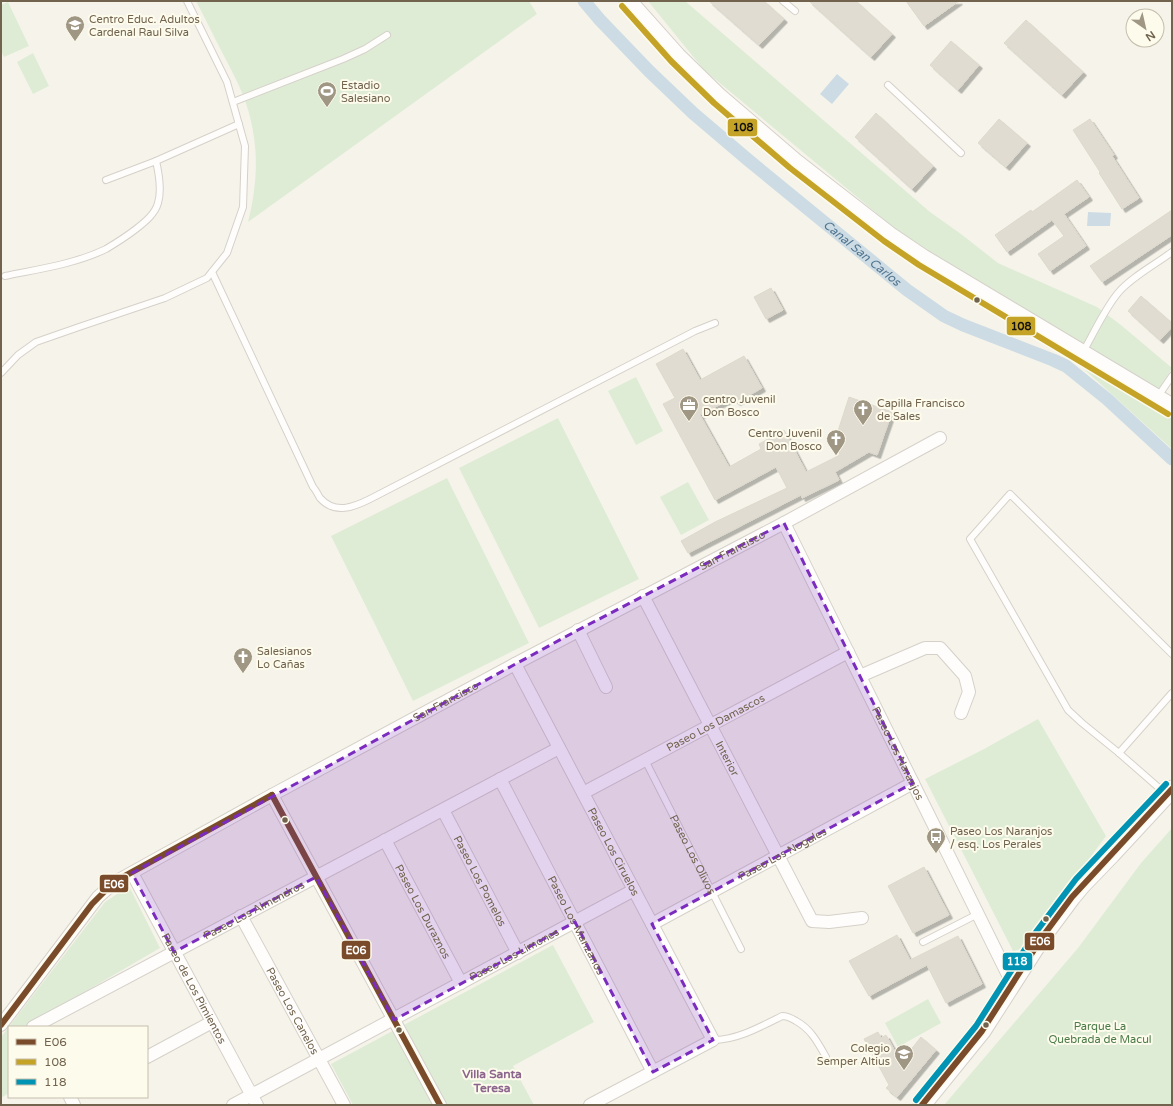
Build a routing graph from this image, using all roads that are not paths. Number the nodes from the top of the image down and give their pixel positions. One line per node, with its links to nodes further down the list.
1 (187, 1): 7 (lane)
2 (628, 1): 16 (main road)
3 (784, 1): 4 (lane)
4 (795, 11)
5 (386, 35): 7 (lane)
6 (888, 85): 9 (lane)
7 (233, 102): 8 (lane)
8 (239, 124): 10 (lane); 13 (lane)
9 (961, 153)
10 (156, 161): 11 (lane); 14 (lane)
11 (106, 180)
12 (1172, 252): 16 (lane)
13 (212, 272): 15 (lane); 17 (lane)
14 (5, 276)
15 (715, 323)
16 (1082, 353): 20 (main road)
17 (1, 373)
18 (1172, 376): 19 (lane)
19 (1161, 392)
20 (1172, 407)
21 (940, 438): 22 (street, San Francisco)
22 (784, 524): 23 (street, San Francisco); 25 (street, Paseo Los Naranjos)
23 (643, 596): 24 (street, San Francisco); 32 (street, Interior)
24 (578, 630): 27 (street, San Francisco); 29 (street)
25 (848, 652): 28 (street, Paseo Los Naranjos); 32 (street, Paseo Los Damascos)
26 (1172, 654): 34 (lane)
27 (515, 664): 33 (street, Paseo Los Ciruelos); 40 (street, San Francisco)
28 (860, 676): 31 (street); 37 (street, Paseo Los Naranjos)
29 (606, 687)
30 (1172, 693): 34 (lane)
31 (960, 713)
32 (710, 725): 35 (street, Paseo Los Damascos); 43 (street, Interior)
33 (559, 748): 36 (street, Paseo Los Almendros); 39 (street, Paseo Los Ciruelos)
34 (1119, 753): 38 (lane)
35 (645, 760): 39 (street, Paseo Los Damascos); 47 (lane, Paseo Los Olivos)
36 (500, 779): 41 (street, Paseo Los Almendros); 51 (street, Paseo Los Manzanos)
37 (913, 783): 43 (street, Paseo Los Nogales); 48 (street, Paseo Los Naranjos)
38 (1170, 792): 57 (main road)
39 (583, 793): 46 (street, Paseo Los Ciruelos)
40 (272, 795): 44 (street, San Francisco); 45 (street)
41 (442, 810): 42 (street, Paseo Los Almendros); 56 (street, Paseo Los Pomelos)
42 (385, 840): 45 (street, Paseo Los Almendros); 58 (street, Paseo Los Duraznos)
43 (778, 856): 47 (street, Paseo Los Nogales); 50 (street, Interior)
44 (132, 873): 55 (street, Paseo de Los Pimientos); 61 (street, San Francisco)
45 (316, 877): 49 (street, Paseo Los Almendros); 59 (street)
46 (634, 890): 51 (street, Paseo Los Limones); 52 (street, Paseo Los Ciruelos)
47 (712, 891): 52 (street, Paseo Los Nogales); 54 (lane, Paseo Los Olivos)
48 (978, 914): 53 (lane); 57 (street, Paseo Los Naranjos)
49 (241, 916): 55 (street, Paseo Los Almendros); 66 (street, Paseo Los Canelos)
50 (862, 918)
51 (575, 922): 56 (street, Paseo Los Limones); 67 (street, Paseo Los Manzanos)
52 (652, 924): 63 (street, Paseo Los Ciruelos)
53 (923, 942)
54 (741, 949)
55 (174, 952): 60 (street, Paseo de Los Pimientos); 62 (street, Paseo Los Almendros)
56 (518, 953): 58 (street, Paseo Los Limones)
57 (1012, 983): 73 (main road)
58 (461, 984): 59 (street, Paseo Los Limones)
59 (394, 1020): 66 (street, Paseo Los Limones); 71 (street)
60 (212, 1022): 64 (street); 68 (street, Paseo de Los Pimientos)
61 (1, 1025)
62 (35, 1026)
63 (713, 1040): 65 (lane); 67 (street)
64 (148, 1056)
65 (826, 1057)
66 (319, 1059): 68 (street, Paseo Los Limones); 70 (street, Paseo Los Canelos)
67 (653, 1072): 72 (street)
68 (254, 1100): 69 (street, Paseo Los Limones)
69 (233, 1105)
70 (344, 1105)
71 (440, 1105)
72 (590, 1105)
73 (922, 1105)

